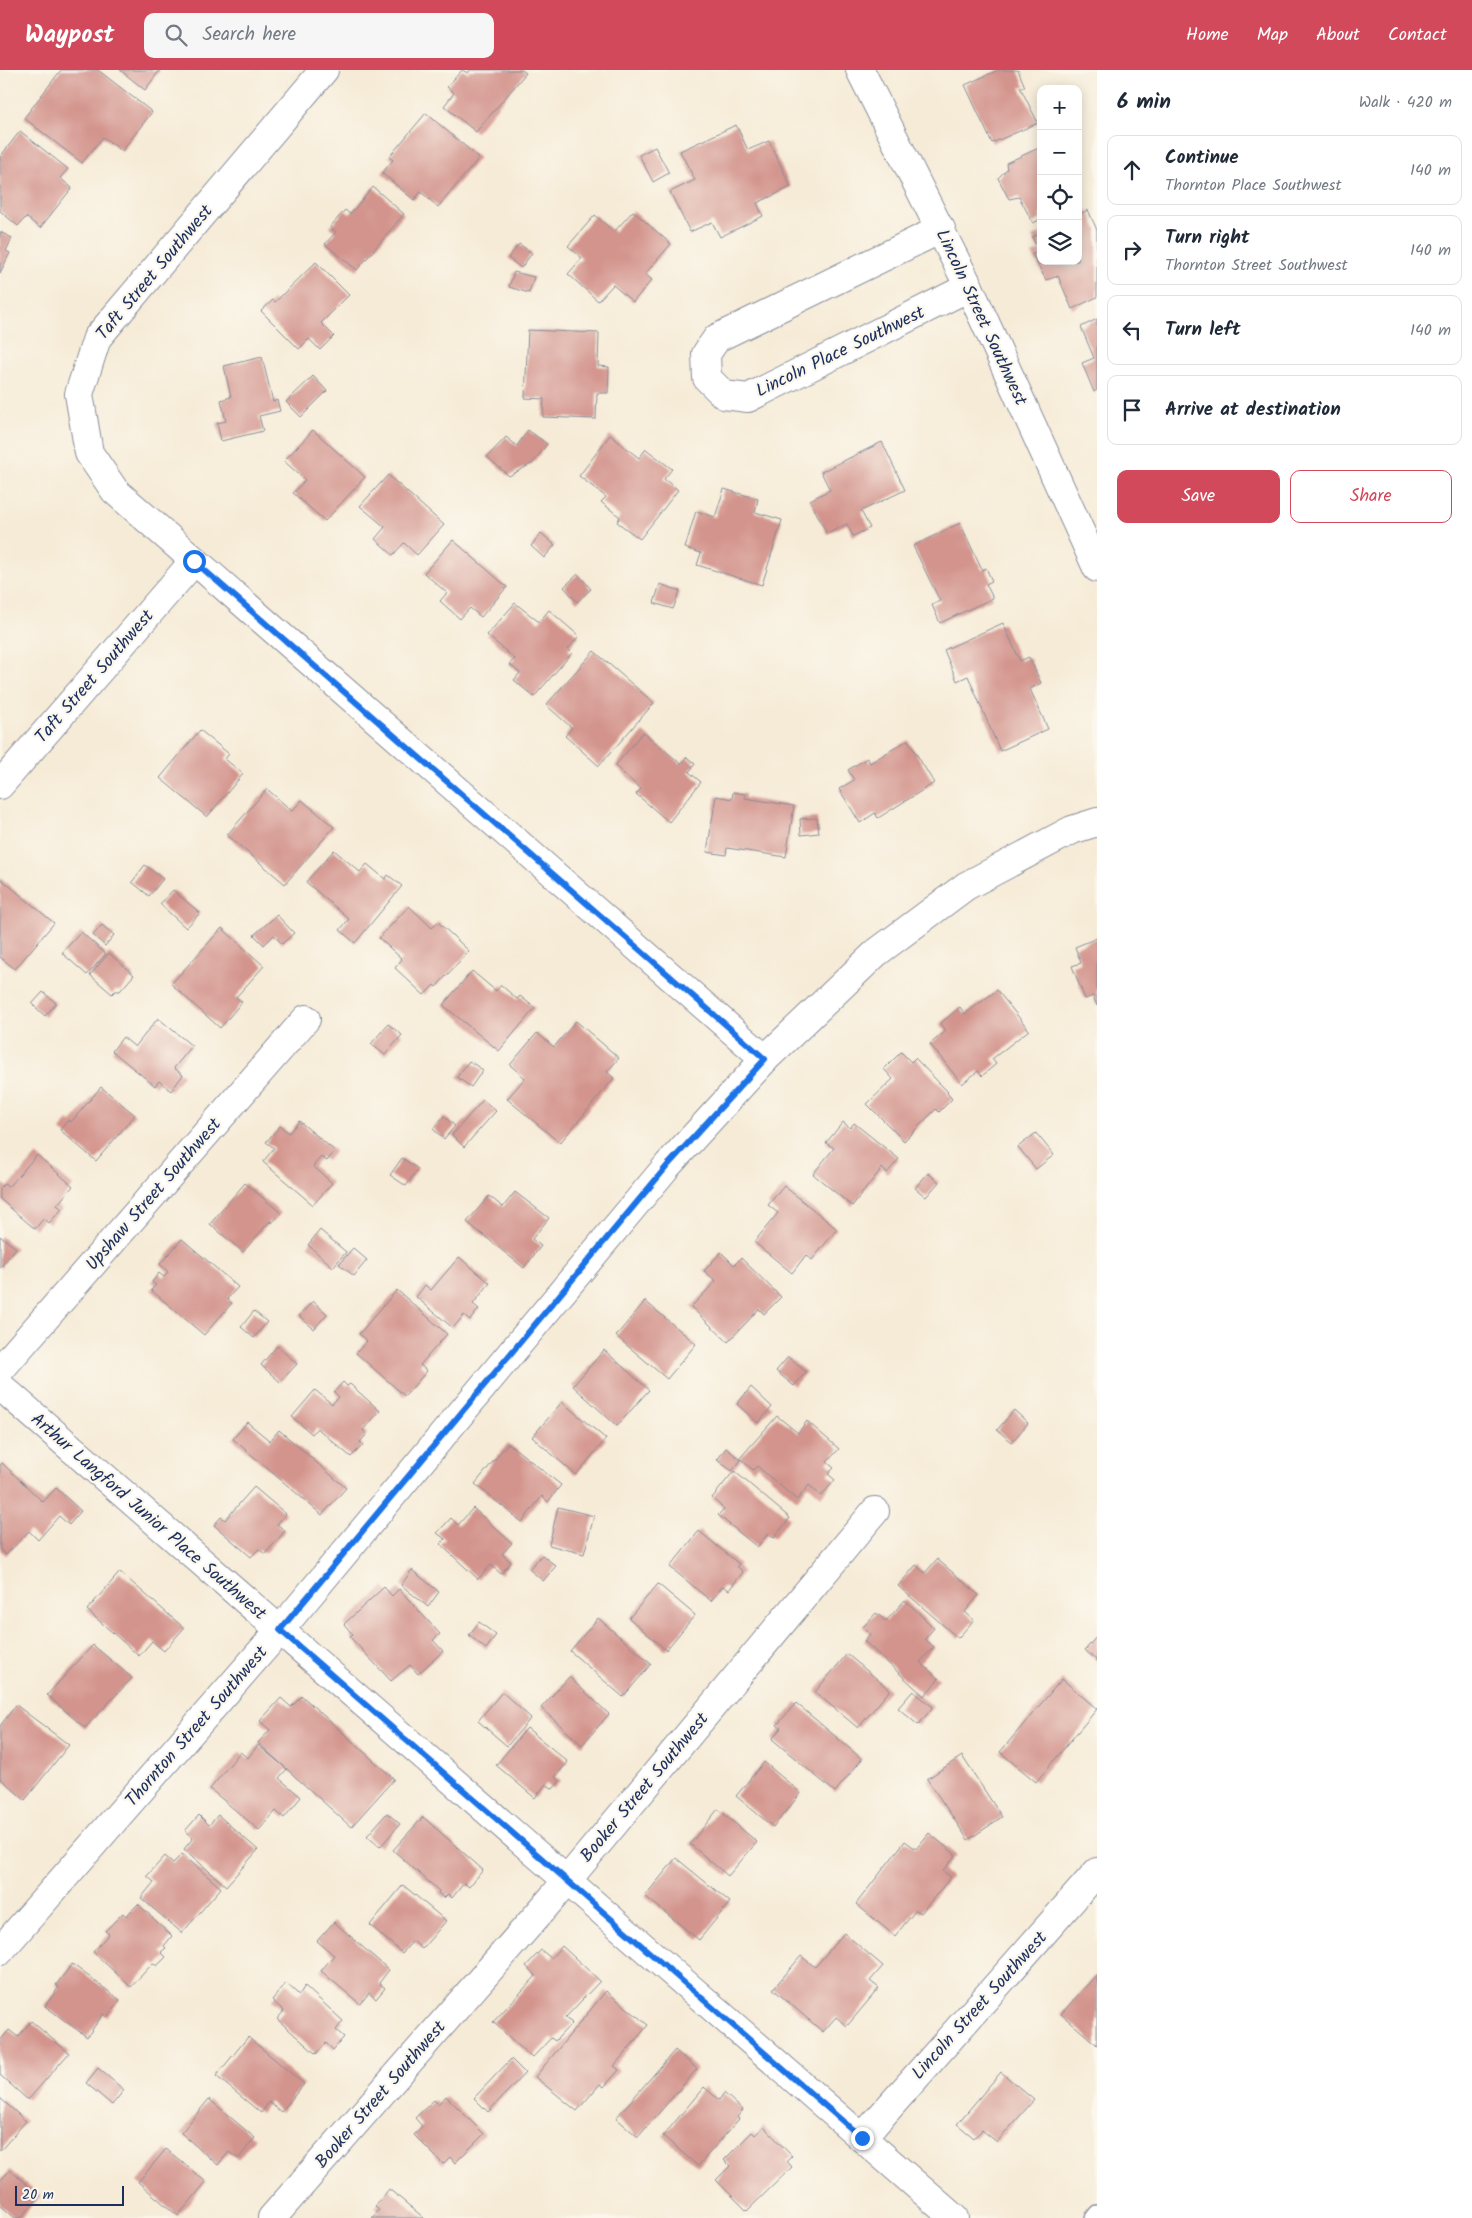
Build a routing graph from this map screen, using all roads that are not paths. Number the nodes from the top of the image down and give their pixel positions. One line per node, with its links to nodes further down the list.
1 (324, 70): 5 (street, Taft Street Southwest)
2 (860, 70): 3 (street, Lincoln Street Southwest)
3 (941, 229): 4 (street, Lincoln Street Southwest); 4 (street, Lincoln Place Southwest)
4 (970, 287): 6 (street, Lincoln Street Southwest)
5 (194, 561): 7 (street, Taft Street Southwest); 10 (street)
6 (1097, 568)
7 (0, 785)
8 (1097, 822): 10 (street, Thornton Street Southwest)
9 (306, 1019): 11 (street, Upshaw Street Southwest)
10 (765, 1059): 14 (street, Thornton Street Southwest)
11 (0, 1370)
12 (0, 1386): 14 (street, Arthur Langford Junior Place Southwest)
13 (875, 1511): 16 (street, Booker Street Southwest)
14 (280, 1630): 16 (street, Arthur Langford Junior Place Southwest); 17 (street, Thornton Street Southwest)
15 (1097, 1872): 18 (street, Lincoln Street Southwest)
16 (567, 1880): 18 (street, Arthur Langford Junior Place Southwest); 20 (street, Booker Street Southwest)
17 (0, 1951)
18 (862, 2138): 21 (street, Arthur Langford Junior Place Southwest)
19 (1097, 2213): 22 (lane)
20 (272, 2218)
21 (954, 2218)
22 (1093, 2218)

